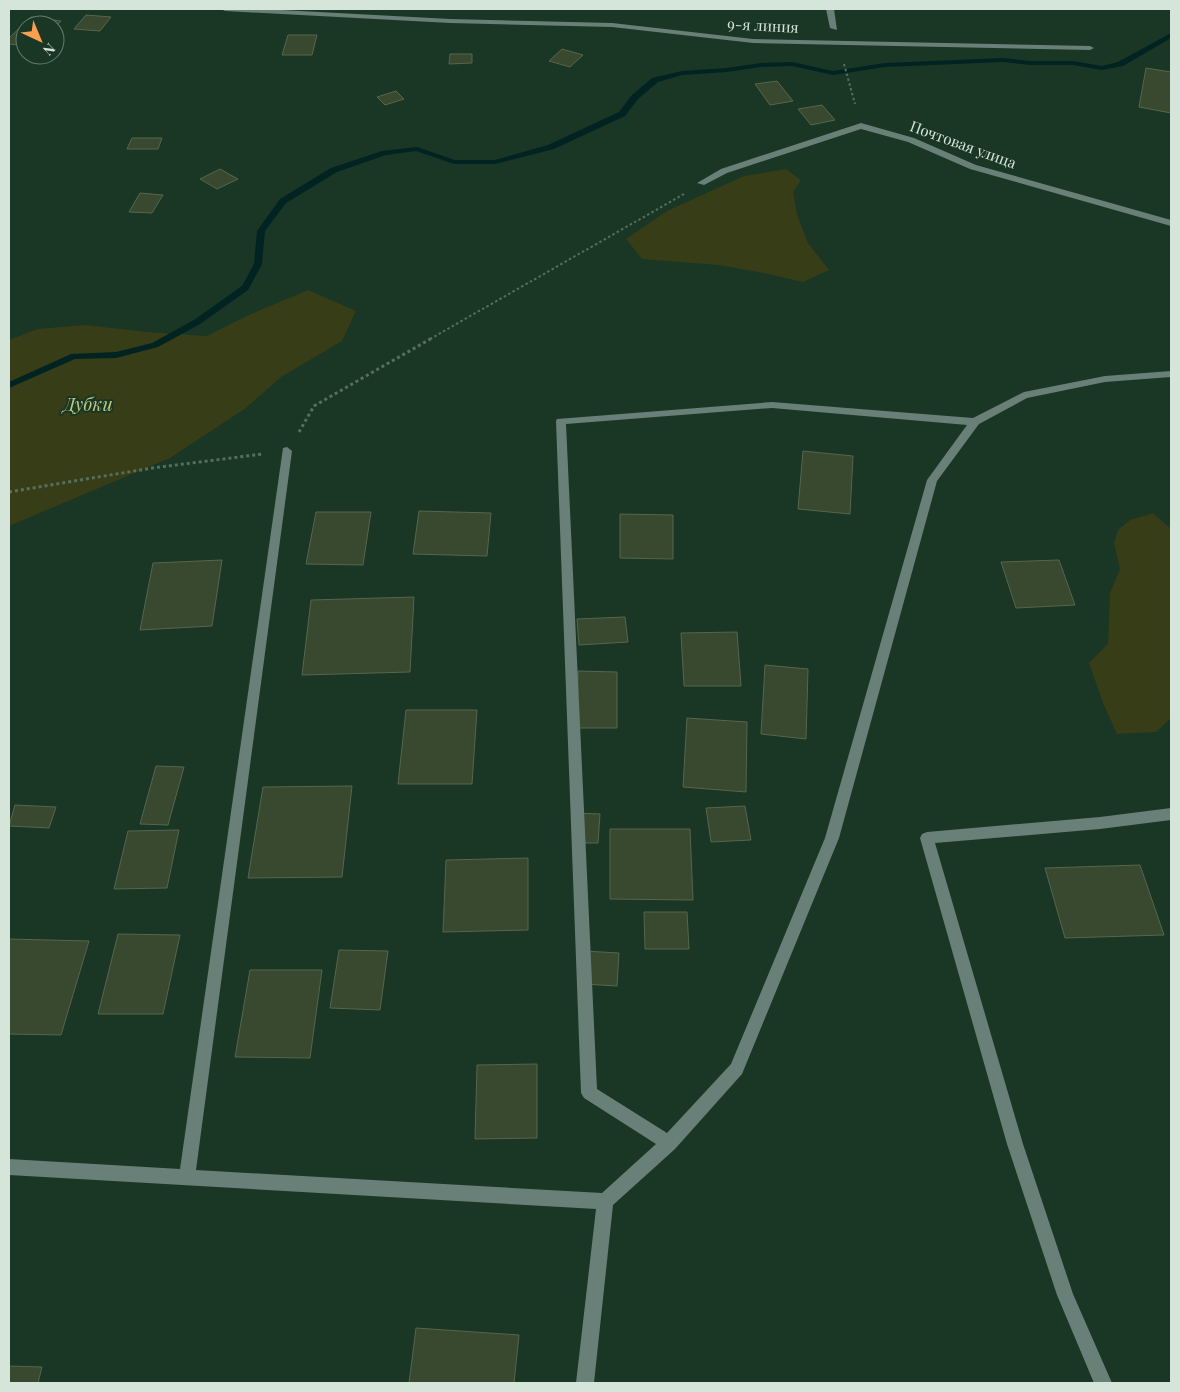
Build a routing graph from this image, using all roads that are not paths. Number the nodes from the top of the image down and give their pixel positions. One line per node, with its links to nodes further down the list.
1 (225, 9): 4 (street, 9-я линия)
2 (830, 9): 3 (street)
3 (834, 28)
4 (1090, 48)
5 (702, 183): 6 (street, Почтовая улица)
6 (1171, 223)
7 (1171, 374): 8 (street)
8 (975, 422): 11 (street); 11 (street)
9 (287, 451): 13 (street)
10 (1171, 814): 16 (street)
11 (669, 1143): 14 (street)
12 (9, 1167): 13 (street)
13 (187, 1178): 14 (street)
14 (606, 1201): 15 (street)
15 (585, 1383)
16 (1103, 1383)

